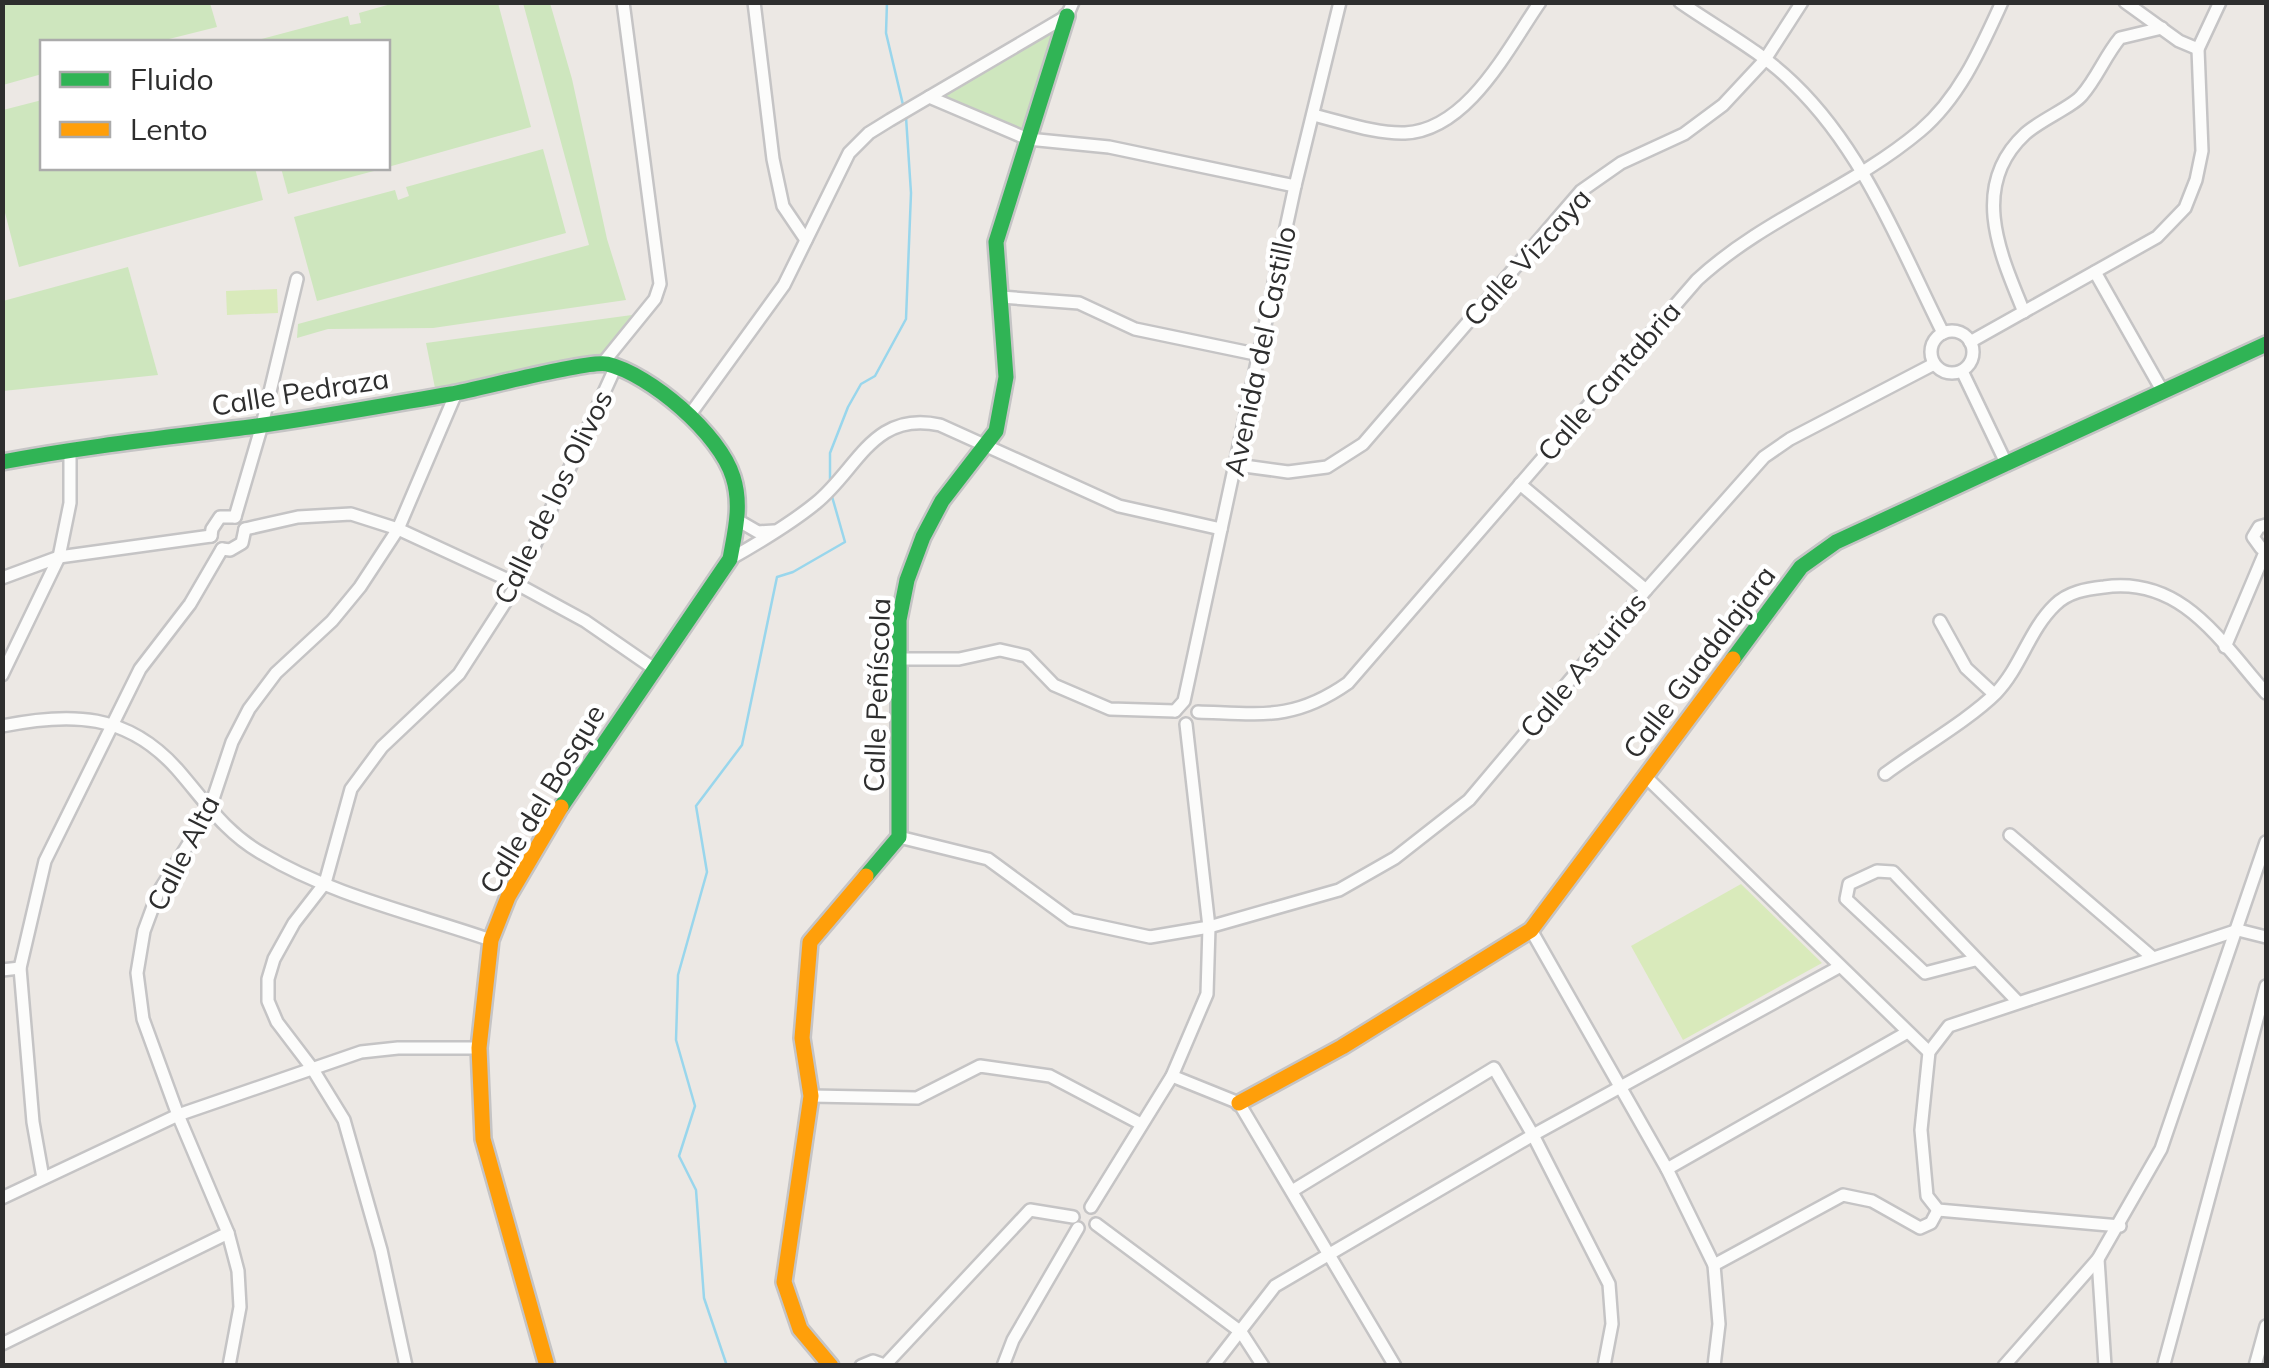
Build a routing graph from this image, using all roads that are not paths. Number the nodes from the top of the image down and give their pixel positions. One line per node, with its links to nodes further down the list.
1 (623, 2): 28 (street, Calle de los Olivos)
2 (754, 2): 19 (street)
3 (1340, 2): 15 (street, Avenida del Castillo)
4 (1540, 2): 15 (street)
5 (1680, 2): 13 (street)
6 (1802, 2): 13 (street, Calle Vizcaya)
7 (2002, 2): 17 (street, Calle Cantabria)
8 (2125, 2): 11 (street)
9 (2220, 2): 12 (street)
10 (1070, 7): 14 (street); 16 (street, Calle Peñíscola)
11 (2162, 28): 12 (street); 23 (street)
12 (2198, 49): 20 (street)
13 (1764, 60): 17 (street); 38 (street, Calle Vizcaya)
14 (929, 97): 16 (street); 19 (street)
15 (1314, 115): 18 (street, Avenida del Castillo)
16 (1028, 139): 18 (street); 22 (street, Calle Peñíscola)
17 (1862, 172): 24 (street); 40 (street, Calle Cantabria)
18 (1296, 186): 27 (street, Avenida del Castillo)
19 (806, 240): 33 (street)
20 (2095, 272): 23 (street); 31 (street)
21 (297, 279): 34 (street)
22 (1001, 297): 27 (street); 35 (street, Calle Peñíscola)
23 (2024, 312): 25 (street)
24 (1943, 333): 25 (street); 29 (street)
25 (1970, 342): 30 (street)
26 (2266, 344): 31 (street, Calle Guadalajara)
27 (1260, 355): 38 (street, Avenida del Castillo)
28 (609, 364): 32 (street, Calle Pedraza); 33 (street); 52 (street, Calle de los Olivos)
29 (1934, 364): 30 (street); 53 (street, Calle Asturias)
30 (1962, 371): 39 (street)
31 (2163, 392): 39 (street, Calle Guadalajara)
32 (456, 393): 34 (street, Calle Pedraza); 44 (street, Calle Alta)
33 (689, 416): 47 (street)
34 (262, 425): 36 (street, Calle Pedraza); 41 (street)
35 (987, 446): 45 (street); 47 (street); 56 (street, Calle Peñíscola)
36 (70, 449): 37 (street, Calle Pedraza); 50 (street)
37 (2, 462)
38 (1237, 465): 45 (street, Avenida del Castillo)
39 (2006, 465): 67 (street, Calle Guadalajara)
40 (1520, 484): 53 (street); 62 (street, Calle Cantabria)
41 (234, 517): 43 (street); 46 (street)
42 (2266, 525): 49 (street)
43 (245, 529): 44 (street); 48 (street)
44 (398, 529): 52 (street); 68 (street, Calle Alta)
45 (1220, 529): 61 (street, Avenida del Castillo)
46 (211, 536): 48 (street); 50 (street)
47 (743, 538): 57 (street, Calle del Bosque)
48 (222, 549): 63 (street)
49 (2266, 549): 55 (street)
50 (59, 558): 51 (street); 58 (street)
51 (2, 578)
52 (517, 584): 57 (street); 72 (street, Calle de los Olivos)
53 (1646, 590): 73 (street, Calle Asturias)
54 (1940, 621): 60 (street)
55 (2225, 647): 59 (street); 60 (street)
56 (898, 659): 61 (street); 70 (street, Calle Peñíscola)
57 (653, 668): 77 (street, Calle del Bosque)
58 (2, 674)
59 (2266, 693)
60 (1994, 694): 66 (street)
61 (1180, 706): 62 (street); 64 (street)
62 (1198, 712): 64 (street)
63 (112, 724): 65 (street); 68 (street); 81 (street)
64 (1186, 724): 73 (street)
65 (2, 726)
66 (1885, 774)
67 (1645, 776): 74 (street, Calle Guadalajara); 80 (street)
68 (209, 811): 72 (street); 93 (street, Calle Alta)
69 (2010, 836): 78 (street)
70 (898, 837): 73 (street, Calle Asturias); 91 (street)
71 (2266, 842): 75 (street)
72 (325, 883): 77 (street); 88 (street, Calle de los Olivos)
73 (1210, 927): 89 (street)
74 (1532, 930): 90 (street); 92 (street, Calle Guadalajara)
75 (2238, 930): 76 (street); 78 (street); 104 (street)
76 (2266, 937)
77 (491, 940): 86 (street, Calle del Bosque)
78 (2152, 957): 84 (street)
79 (1975, 960): 79 (street); 84 (street)
80 (1839, 966): 85 (street); 90 (street)
81 (20, 968): 82 (street); 97 (street)
82 (2, 970)
83 (2266, 986): 115 (street)
84 (2016, 1001): 87 (street)
85 (1906, 1033): 87 (street); 96 (street)
86 (478, 1048): 88 (street); 118 (street, Calle del Bosque)
87 (1929, 1052): 101 (street)
88 (312, 1068): 93 (street); 117 (street, Calle de los Olivos)
89 (1172, 1076): 92 (street); 94 (street)
90 (1620, 1087): 95 (street); 96 (street)
91 (812, 1096): 94 (street); 112 (street)
92 (1239, 1103): 98 (street)
93 (178, 1115): 97 (street); 105 (street, Calle Alta)
94 (1141, 1124): 100 (street)
95 (1533, 1135): 98 (street); 106 (street); 124 (street)
96 (1667, 1169): 108 (street)
97 (43, 1178): 99 (street)
98 (1292, 1190): 106 (street)
99 (2, 1198)
100 (1091, 1207): 102 (street); 103 (street)
101 (1938, 1210): 104 (street); 108 (street)
102 (1076, 1222): 103 (street); 113 (street); 120 (street)
103 (1096, 1224): 110 (street)
104 (2120, 1226): 107 (street)
105 (228, 1233): 111 (street); 116 (street, Calle Alta)
106 (1328, 1254): 110 (street); 123 (street)
107 (2098, 1259): 114 (street); 126 (street)
108 (1714, 1265): 125 (street)
109 (2266, 1326): 128 (street)
110 (1241, 1332): 121 (street); 122 (street)
111 (2, 1344)
112 (831, 1365)
113 (887, 1365): 119 (street)
114 (2106, 1365)
115 (2166, 1365): 127 (street)
116 (229, 1366)
117 (406, 1366)
118 (546, 1366)
119 (861, 1366)
120 (1003, 1366)
121 (1213, 1366)
122 (1263, 1366)
123 (1394, 1366)
124 (1604, 1366)
125 (1714, 1366)
126 (2004, 1366)
127 (2154, 1366)
128 (2256, 1366)

